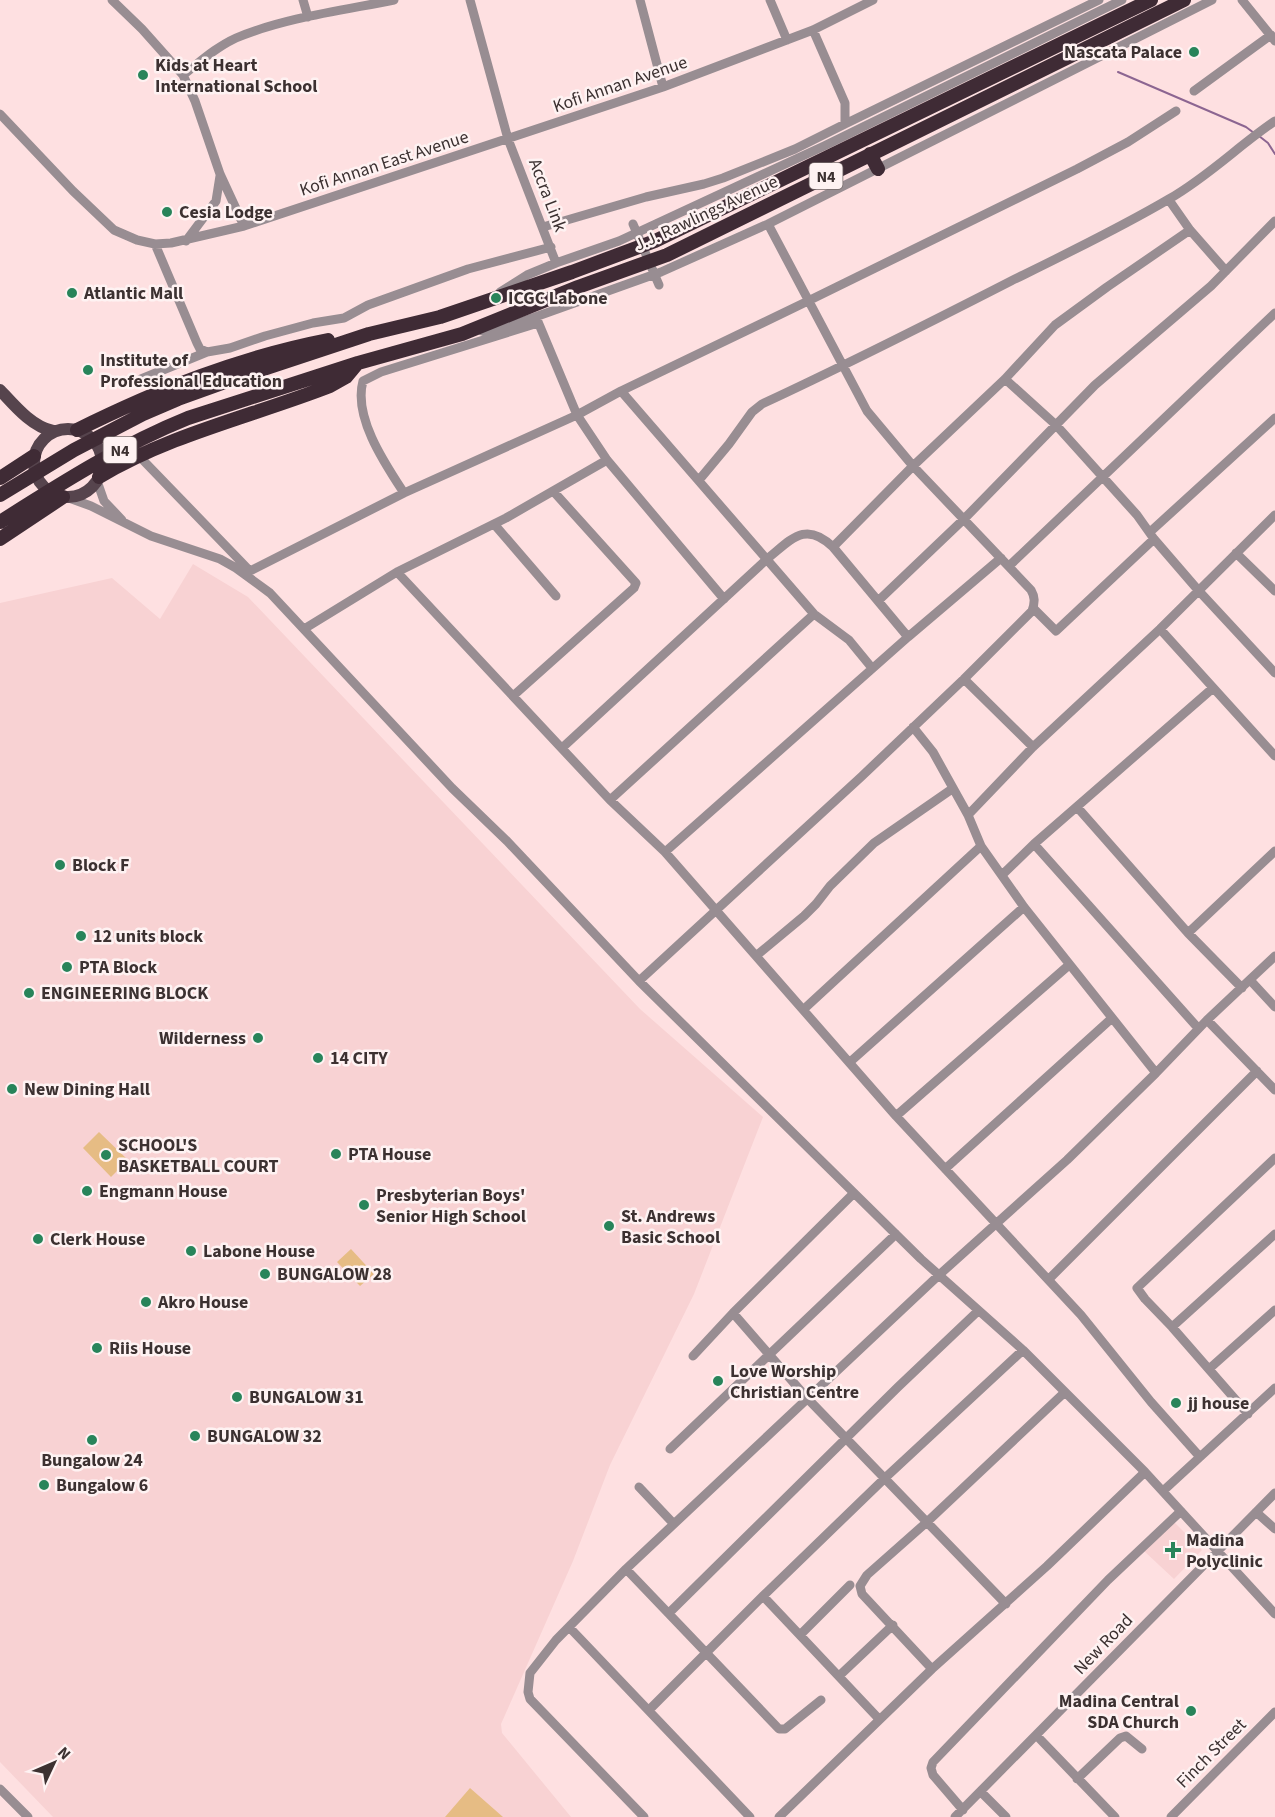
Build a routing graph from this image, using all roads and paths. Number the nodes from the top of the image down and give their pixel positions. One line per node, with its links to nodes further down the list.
1 (112, 0): 18 (street)
2 (303, 0): 14 (street)
3 (394, 0): 14 (street)
4 (470, 0): 25 (street)
5 (640, 0): 19 (street)
6 (770, 0): 17 (street)
7 (873, 0): 15 (street, Kofi Annan Avenue)
8 (1099, 0): 24 (street)
9 (1122, 0): 24 (street)
10 (1151, 0): 24 (highway, J.J. Rawlings Avenue / N4)
11 (1184, 0): 26 (highway, J.J. Rawlings Avenue / N4)
12 (1212, 0): 27 (street)
13 (1242, 0): 16 (street)
14 (308, 17): 18 (street)
15 (813, 30): 17 (street, Kofi Annan Avenue); 24 (street)
16 (1273, 38): 20 (street)
17 (787, 40): 19 (street, Kofi Annan Avenue)
18 (183, 75): 28 (street)
19 (663, 87): 25 (street, Kofi Annan Avenue)
20 (1194, 91)
21 (1176, 111): 43 (street)
22 (0, 114): 37 (street, Kofi Annan East Avenue)
23 (1275, 121): 29 (street)
24 (853, 132): 34 (street); 39 (street); 42 (highway, J.J. Rawlings Avenue / N4)
25 (508, 139): 33 (street, Kofi Annan East Avenue); 34 (street, Accra Link)
26 (870, 154): 27 (highway); 47 (highway, J.J. Rawlings Avenue / N4)
27 (878, 169): 32 (street)
28 (220, 174): 33 (street); 36 (street)
29 (1168, 200): 35 (street); 50 (street)
30 (1275, 221): 40 (street)
31 (633, 224): 41 (street)
32 (768, 224): 43 (street); 45 (street)
33 (244, 226): 36 (street, Kofi Annan East Avenue)
34 (543, 227): 38 (street, Accra Link)
35 (1190, 230): 40 (street); 52 (street)
36 (186, 241): 37 (street, Kofi Annan East Avenue)
37 (155, 244): 48 (street)
38 (550, 247): 39 (street, Accra Link); 48 (street)
39 (556, 262): 42 (street)
40 (1226, 271): 58 (street)
41 (659, 285)
42 (486, 300): 46 (highway, J.J. Rawlings Avenue / N4)
43 (808, 301): 50 (street); 54 (street)
44 (1275, 313): 65 (street)
45 (537, 320): 47 (street); 56 (street); 70 (street)
46 (369, 334): 59 (highway); 71 (highway, J.J. Rawlings Avenue / N4)
47 (462, 334): 49 (highway, J.J. Rawlings Avenue / N4)
48 (207, 352): 51 (street)
49 (358, 363): 62 (highway); 75 (highway, J.J. Rawlings Avenue / N4)
50 (844, 366): 64 (street); 68 (street)
51 (141, 379)
52 (1005, 380): 58 (street); 64 (street)
53 (0, 390): 55 (main road)
54 (621, 391): 56 (street); 68 (street)
55 (19, 410): 60 (main road); 61 (main road)
56 (577, 415): 63 (street); 70 (street)
57 (1275, 418): 78 (street)
58 (1056, 425): 65 (street); 74 (street)
59 (77, 430): 60 (main road); 67 (main road)
60 (53, 431): 61 (main road)
61 (35, 451): 66 (highway); 72 (main road)
62 (139, 456): 67 (highway); 85 (street)
63 (607, 460): 69 (street); 90 (street)
64 (913, 466): 74 (street); 80 (street)
65 (1104, 477): 78 (street); 84 (street)
66 (0, 478)
67 (98, 479): 72 (main road); 77 (street)
68 (699, 480): 83 (street)
69 (554, 492): 76 (street); 101 (street)
70 (404, 493): 85 (street)
71 (0, 495)
72 (66, 498): 77 (street); 79 (highway)
73 (1275, 515): 81 (street)
74 (964, 519): 82 (street); 91 (street)
75 (0, 522)
76 (494, 524): 86 (street); 89 (street)
77 (130, 527): 85 (street)
78 (1152, 536): 87 (street); 92 (street)
79 (0, 539)
80 (833, 547): 83 (street); 91 (street)
81 (1236, 553): 87 (street); 88 (street)
82 (1001, 558): 84 (street); 96 (street)
83 (767, 559): 90 (street); 93 (street)
84 (1009, 566): 92 (street)
85 (247, 572): 94 (street)
86 (397, 572): 94 (street); 101 (street)
87 (1198, 590): 95 (street); 98 (street)
88 (1275, 591)
89 (556, 596)
90 (724, 599): 104 (street)
91 (878, 601): 96 (street)
92 (1033, 608): 99 (street)
93 (814, 614): 97 (street); 107 (street)
94 (304, 629): 121 (street)
95 (1160, 629): 100 (street); 103 (street)
96 (908, 637): 97 (street)
97 (872, 668): 113 (street)
98 (1275, 673)
99 (964, 679): 102 (street); 103 (street)
100 (1213, 688): 105 (street); 108 (street)
101 (513, 696): 104 (street)
102 (913, 727): 106 (street); 116 (street)
103 (1033, 747): 109 (street)
104 (562, 748): 107 (street)
105 (1275, 756)
106 (952, 789): 109 (street); 118 (street)
107 (610, 800): 113 (street)
108 (1077, 807): 110 (street); 117 (street)
109 (968, 815): 111 (street)
110 (1034, 844): 114 (street); 128 (street)
111 (981, 846): 114 (street); 125 (street)
112 (1275, 851): 117 (street)
113 (665, 852): 116 (street)
114 (1002, 875): 115 (street)
115 (1024, 907): 120 (street); 129 (street)
116 (717, 910): 118 (street); 121 (street)
117 (1188, 933): 123 (street)
118 (756, 956): 125 (street)
119 (1275, 956): 122 (street)
120 (1069, 965): 126 (street); 133 (street)
121 (639, 981): 136 (street)
122 (1250, 981): 123 (street); 124 (street)
123 (1242, 988): 127 (street)
124 (1275, 1006)
125 (804, 1010): 129 (street)
126 (1112, 1019): 131 (street); 135 (street)
127 (1207, 1020): 128 (street); 130 (street)
128 (1198, 1028): 131 (street)
129 (850, 1062): 133 (street)
130 (1257, 1071): 132 (street); 141 (street)
131 (1156, 1073): 137 (street)
132 (1275, 1090)
133 (896, 1116): 135 (street)
134 (1275, 1158): 145 (street)
135 (945, 1169): 137 (street)
136 (854, 1194): 138 (street); 144 (street)
137 (998, 1223): 140 (street); 141 (street)
138 (897, 1234): 140 (street); 147 (street)
139 (1275, 1234): 145 (street)
140 (939, 1275): 143 (street); 152 (street)
141 (1049, 1279): 156 (street)
142 (1275, 1310): 149 (street)
143 (978, 1311): 146 (street); 154 (street)
144 (733, 1313): 147 (street); 148 (street)
145 (1172, 1327): 149 (street)
146 (1023, 1350): 151 (street); 158 (street)
147 (770, 1354): 152 (street); 155 (street)
148 (693, 1356)
149 (1209, 1369): 153 (street)
150 (1275, 1388): 153 (street)
151 (1065, 1392): 157 (street); 164 (street)
152 (807, 1398): 154 (street); 165 (street)
153 (1248, 1414): 156 (street)
154 (846, 1439): 158 (street); 172 (street)
155 (670, 1449)
156 (1200, 1457): 160 (street)
157 (1145, 1472): 160 (street); 171 (street)
158 (885, 1478): 164 (street); 170 (street)
159 (639, 1487): 165 (street)
160 (1163, 1491): 162 (street)
161 (1275, 1493): 163 (street, New Road)
162 (1181, 1511): 167 (street); 189 (street)
163 (1256, 1512): 166 (street); 167 (street, New Road)
164 (927, 1522): 171 (street); 174 (street)
165 (673, 1523): 168 (street)
166 (1275, 1529)
167 (1217, 1550): 173 (street); 184 (street, New Road)
168 (626, 1569): 172 (street); 175 (street)
169 (850, 1585): 176 (street)
170 (763, 1596): 176 (street); 177 (street)
171 (1006, 1604): 178 (street)
172 (669, 1613): 177 (street)
173 (1275, 1614)
174 (893, 1626): 178 (street); 179 (street)
175 (569, 1627): 181 (street); 191 (street)
176 (800, 1635): 179 (street)
177 (707, 1654): 180 (street); 181 (street)
178 (933, 1669): 183 (street)
179 (839, 1676): 183 (street)
180 (821, 1700)
181 (649, 1710): 192 (street)
182 (1275, 1712): 196 (street, Finch Street)
183 (879, 1719): 193 (street)
184 (1037, 1736): 186 (street); 188 (street, New Road)
185 (1142, 1749): 186 (street)
186 (1077, 1779): 195 (street)
187 (0, 1789): 190 (street)
188 (981, 1792): 189 (street, New Road); 194 (street)
189 (959, 1814)
190 (28, 1817)
191 (644, 1817)
192 (750, 1817)
193 (779, 1817)
194 (1006, 1817)
195 (1114, 1817)
196 (1171, 1817)

